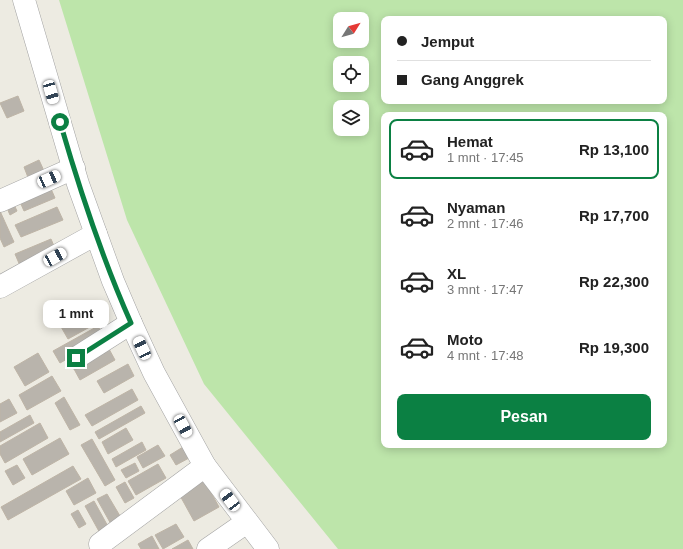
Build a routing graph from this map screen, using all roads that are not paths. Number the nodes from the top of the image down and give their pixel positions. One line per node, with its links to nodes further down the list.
1 (24, 0): 2 (street)
2 (74, 168): 3 (street); 4 (street)
3 (0, 201)
4 (96, 234): 5 (street); 6 (street)
5 (0, 287)
6 (131, 323): 7 (street); 8 (street)
7 (76, 358)
8 (205, 466): 9 (street); 10 (street)
9 (247, 522): 11 (street); 12 (street)
10 (100, 544)
11 (208, 549)
12 (268, 549)

